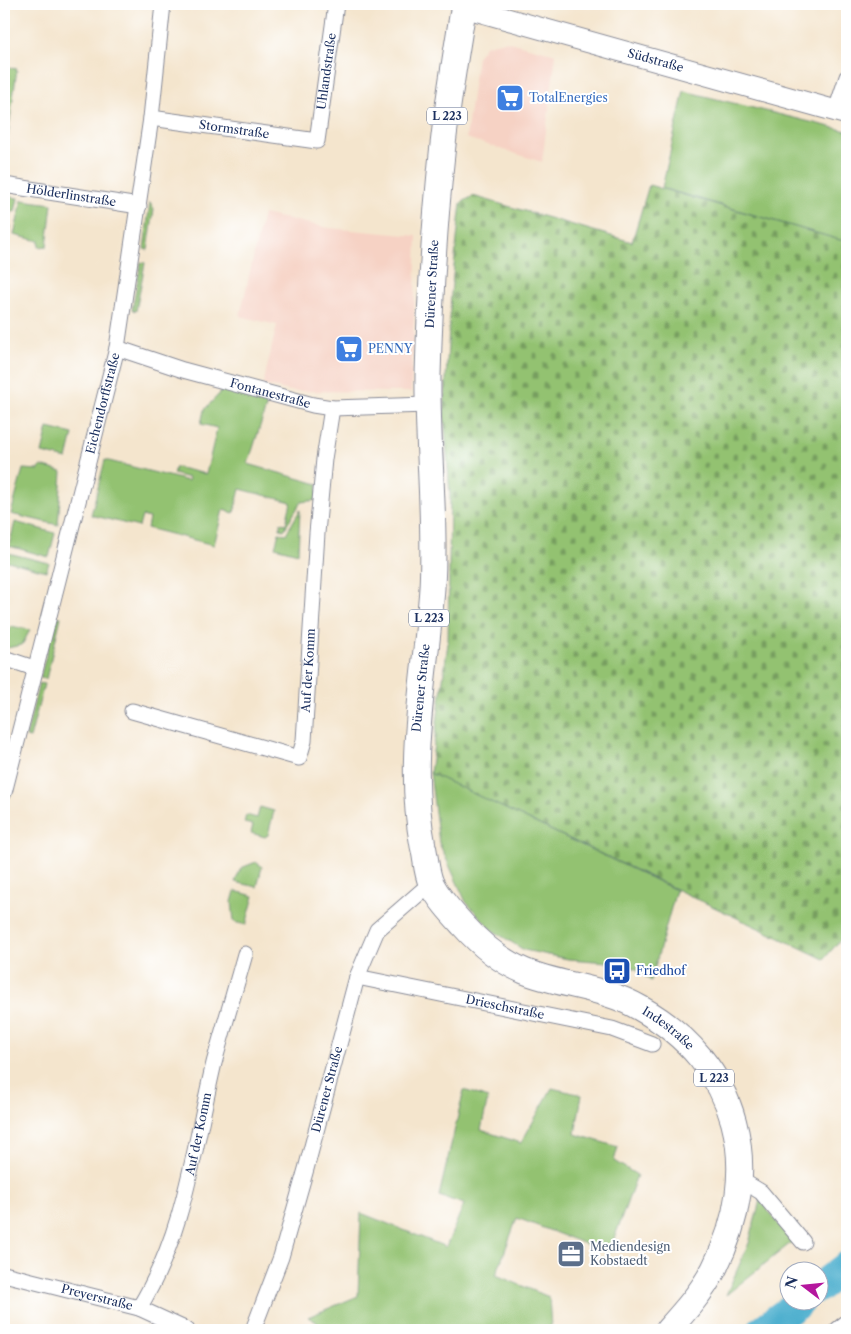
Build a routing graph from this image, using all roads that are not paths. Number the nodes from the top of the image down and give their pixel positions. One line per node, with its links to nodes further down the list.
1 (163, 4): 6 (street, Eichendorffstraße)
2 (336, 4): 7 (street, Uhlandstraße)
3 (460, 5): 5 (main road, Südstraße); 11 (main road, Dürener Straße / L 223)
4 (847, 76): 5 (street)
5 (842, 112)
6 (151, 118): 7 (street, Stormstraße); 9 (street, Eichendorffstraße)
7 (318, 141)
8 (4, 185): 9 (street, Hölderlinstraße)
9 (139, 206): 10 (street, Eichendorffstraße)
10 (117, 348): 12 (street, Fontanestraße); 14 (street, Eichendorffstraße)
11 (428, 405): 12 (street, Fontanestraße); 17 (main road, Dürener Straße / L 223)
12 (332, 408): 15 (street, Auf der Komm)
13 (4, 658): 14 (street)
14 (34, 668): 16 (street, Eichendorffstraße)
15 (132, 711)
16 (4, 793)
17 (431, 883): 19 (street, Dürener Straße); 21 (main road, Indestraße / L 223)
18 (245, 954): 24 (street, Auf der Komm)
19 (357, 977): 20 (street, Drieschstraße); 27 (street, Dürener Straße)
20 (652, 1044)
21 (741, 1180): 22 (street); 28 (main road, Indestraße / L 223)
22 (803, 1242)
23 (4, 1274): 24 (street, Preyerstraße)
24 (139, 1308): 26 (street, Preyerstraße)
25 (847, 1322): 29 (street)
26 (187, 1330)
27 (253, 1330)
28 (668, 1330)
29 (837, 1330)

